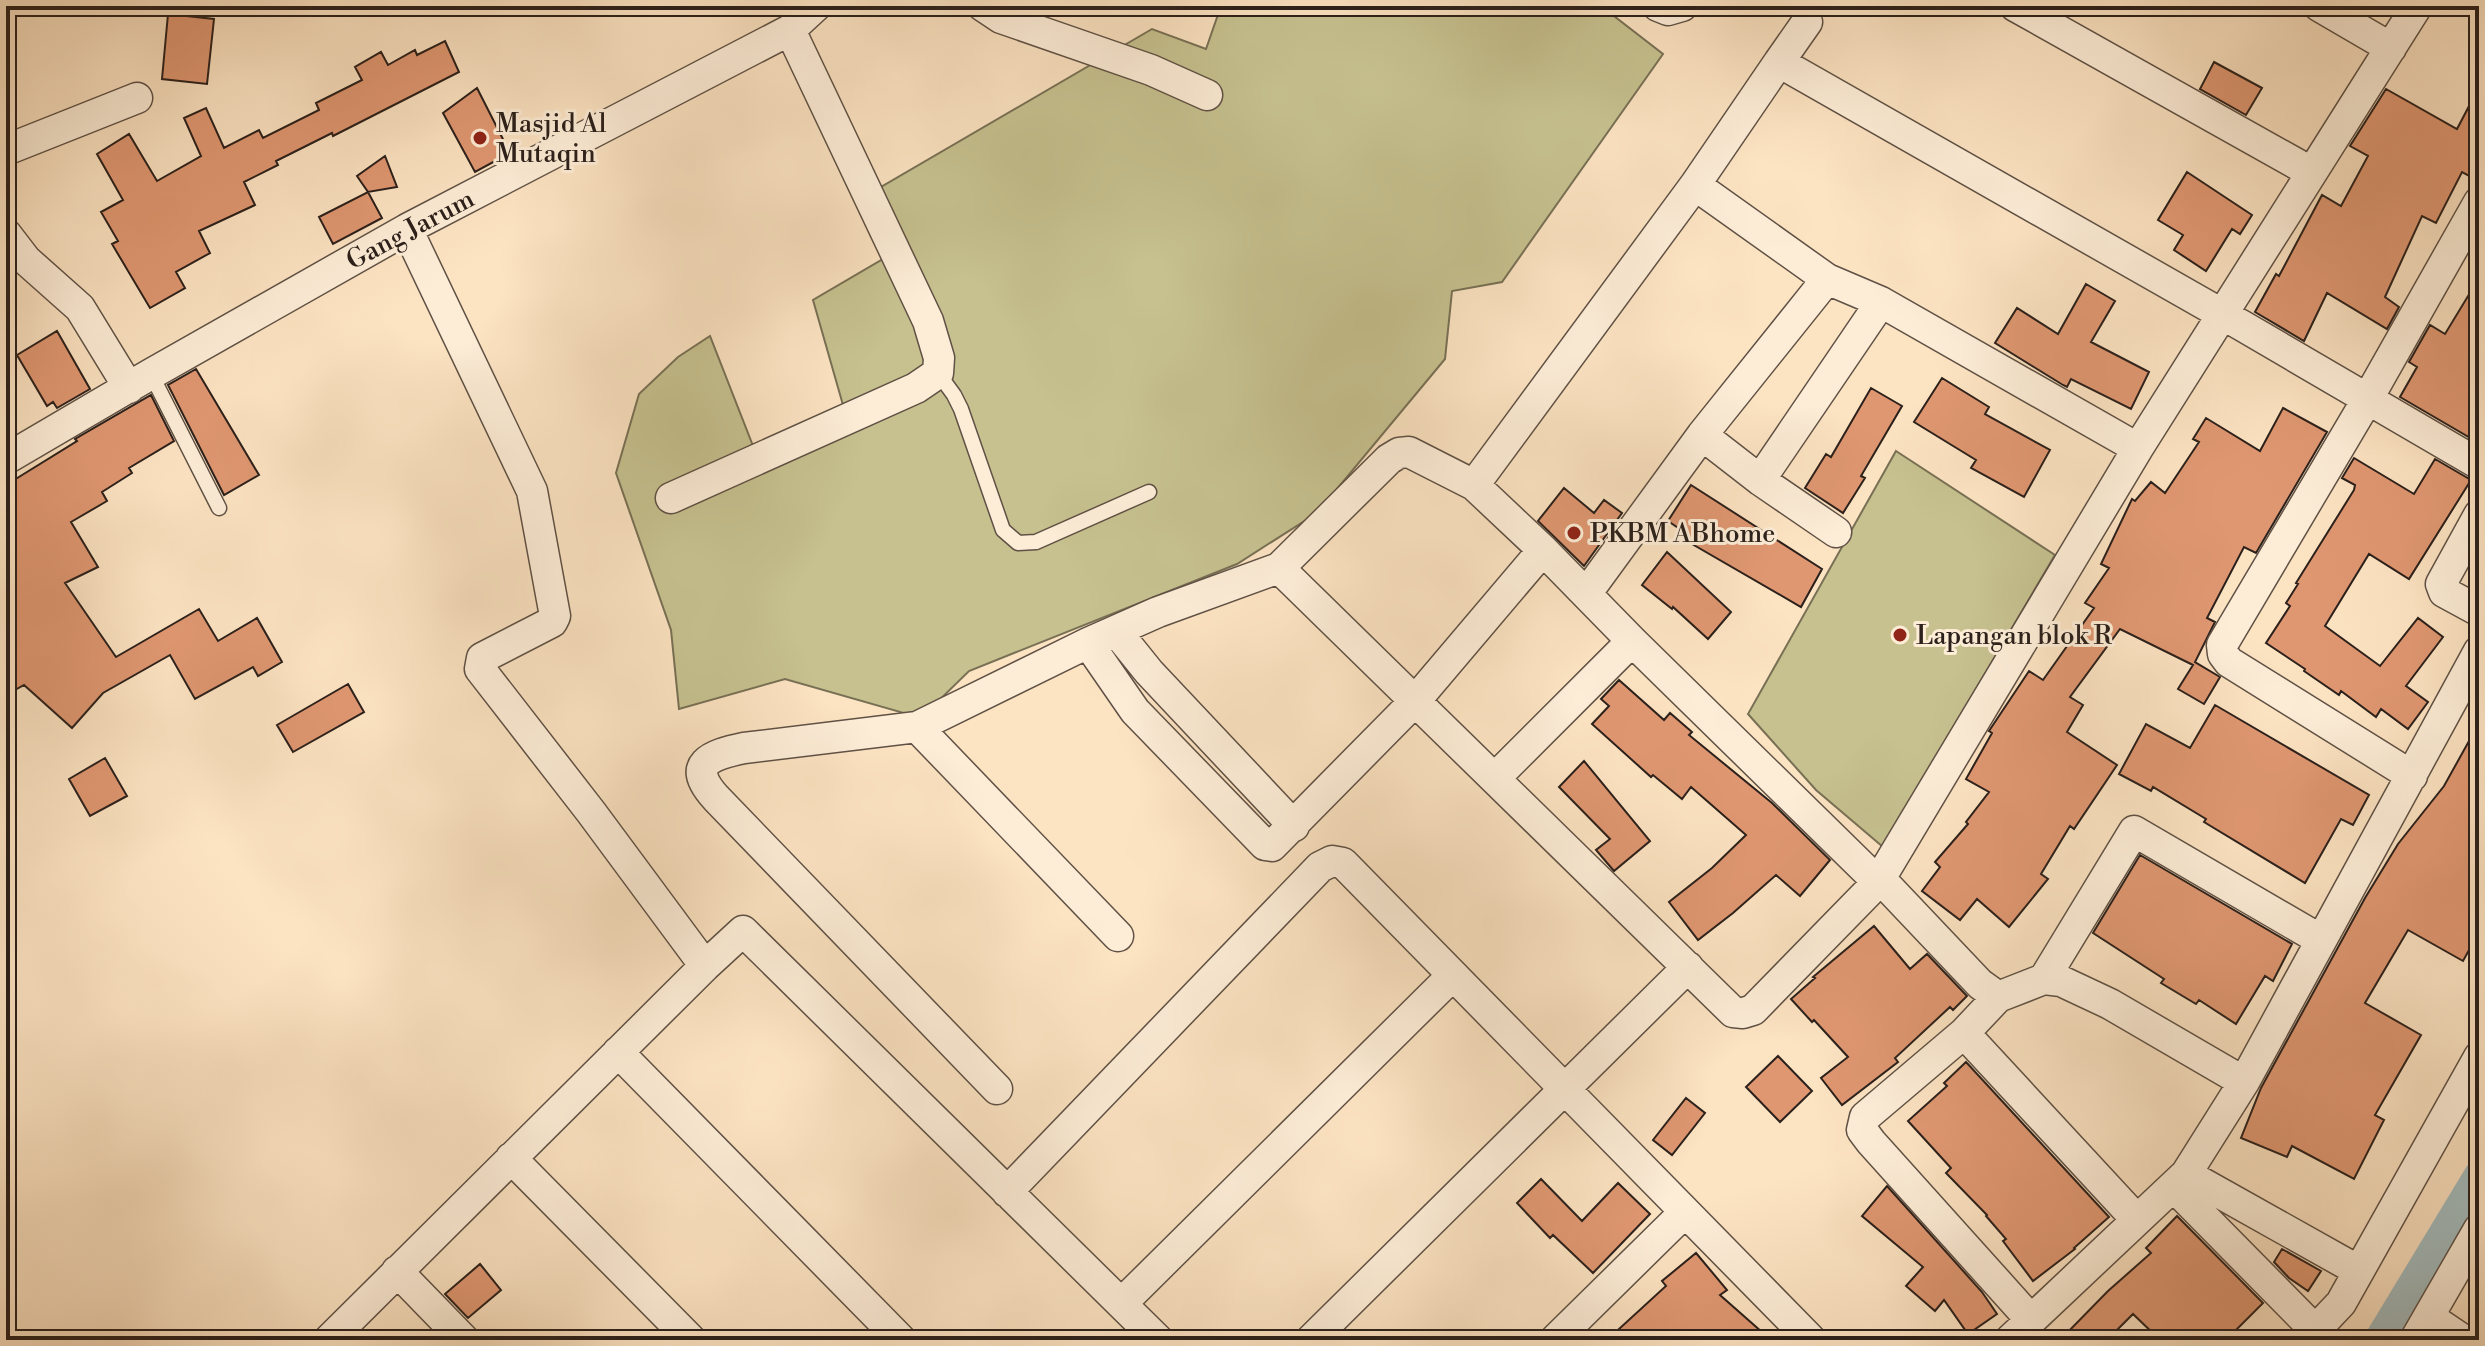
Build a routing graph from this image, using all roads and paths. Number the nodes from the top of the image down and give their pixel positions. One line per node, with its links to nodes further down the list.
1 (816, 6): 9 (street, Gang Jarum)
2 (983, 6): 12 (street)
3 (1658, 6): 4 (street)
4 (1682, 6)
5 (2015, 6): 15 (street)
6 (2319, 6): 10 (street)
7 (2417, 6): 10 (street)
8 (1807, 22): 11 (street)
9 (790, 30): 18 (street, Gang Jarum); 23 (street)
10 (2391, 48): 15 (street)
11 (1779, 62): 16 (street); 22 (street)
12 (1207, 95)
13 (137, 98): 14 (street)
14 (6, 150)
15 (2311, 172): 22 (street)
16 (1695, 185): 20 (street); 31 (street)
17 (2479, 202): 25 (street)
18 (407, 229): 24 (street, Gang Jarum); 53 (street)
19 (6, 234): 24 (street)
20 (1827, 279): 21 (street); 26 (street)
21 (1881, 302): 27 (street); 30 (street)
22 (2222, 315): 25 (street); 50 (street)
23 (938, 373): 32 (lane); 33 (street)
24 (140, 381): 28 (street, Gang Jarum); 34 (lane)
25 (2367, 400): 29 (street); 47 (street)
26 (1702, 435): 30 (street); 39 (street)
27 (2125, 441)
28 (6, 459)
29 (2479, 464)
30 (1760, 480): 36 (street)
31 (1474, 485): 37 (street); 38 (street)
32 (1149, 492)
33 (671, 498)
34 (219, 508)
35 (2479, 515): 40 (street)
36 (1836, 532)
37 (1543, 550): 39 (street); 45 (street)
38 (1279, 568): 41 (street); 45 (street)
39 (1586, 594): 42 (street)
40 (2479, 611)
41 (1116, 631): 43 (street); 49 (street)
42 (1632, 641): 48 (street); 50 (street)
43 (1088, 643): 46 (street); 49 (street)
44 (2479, 651): 47 (street)
45 (1415, 701): 48 (street); 49 (street)
46 (917, 727): 51 (street); 62 (street)
47 (2412, 776): 52 (street)
48 (1495, 778): 54 (street)
49 (1294, 826)
50 (1878, 882): 54 (street); 57 (street)
51 (1118, 936)
52 (2321, 940): 56 (street); 61 (street)
53 (705, 966): 59 (street); 66 (street)
54 (1688, 967): 63 (street)
55 (1453, 975): 63 (street); 66 (street); 72 (street)
56 (2044, 979): 57 (street); 61 (street)
57 (1998, 997): 58 (street)
58 (1964, 1033): 68 (street); 74 (street)
59 (618, 1052): 64 (street); 80 (street)
60 (2479, 1057): 71 (street)
61 (2244, 1082): 65 (street)
62 (997, 1089)
63 (1565, 1089): 67 (street); 82 (street)
64 (511, 1158): 70 (street); 79 (street)
65 (2180, 1180): 68 (street); 71 (street); 75 (street)
66 (1007, 1192): 72 (street)
67 (1685, 1212): 76 (street); 83 (street)
68 (2137, 1220): 74 (street)
69 (2479, 1229): 73 (street)
70 (397, 1271): 77 (street); 78 (street)
71 (2359, 1271): 75 (street)
72 (1122, 1303): 81 (street)
73 (2422, 1329): 84 (street)
74 (2020, 1330)
75 (2311, 1335)
76 (1798, 1336)
77 (329, 1340)
78 (464, 1340)
79 (691, 1340)
80 (901, 1340)
81 (1158, 1340)
82 (1311, 1340)
83 (1555, 1340)
84 (2463, 1340)

